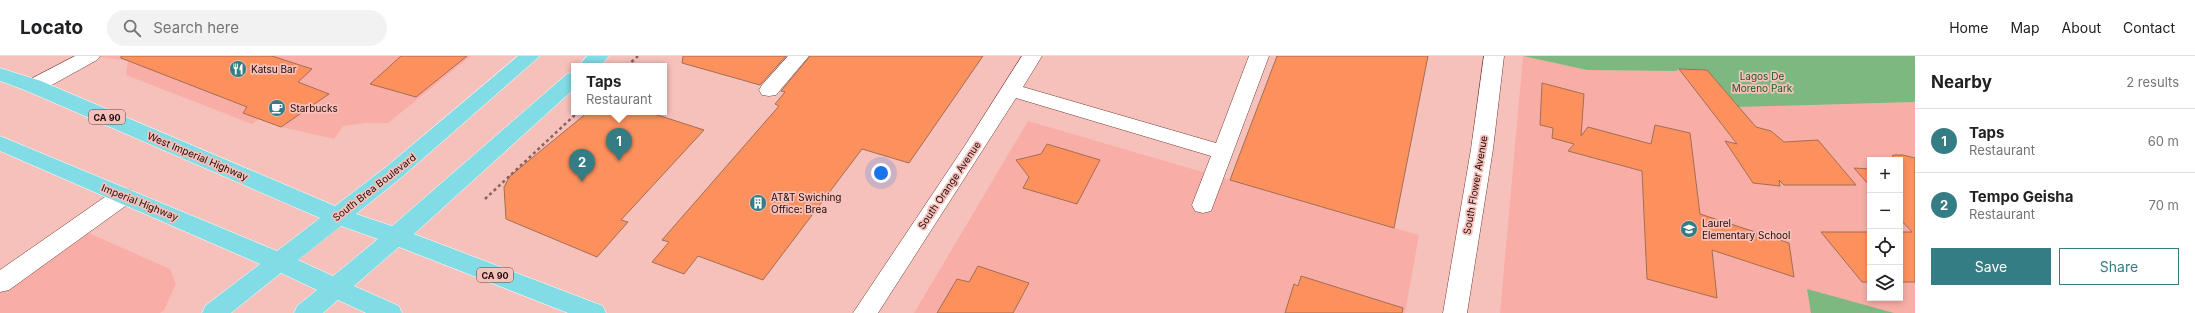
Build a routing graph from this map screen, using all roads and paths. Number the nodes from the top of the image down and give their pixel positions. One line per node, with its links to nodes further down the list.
1 (90, 56): 13 (street)
2 (530, 56): 22 (main road, South Brea Boulevard)
3 (599, 56): 9 (main road)
4 (638, 56): 10 (path)
5 (799, 56): 14 (street)
6 (1032, 56): 15 (street, South Orange Avenue)
7 (1259, 56): 18 (street)
8 (1494, 56): 32 (street, South Flower Avenue)
9 (591, 63)
10 (630, 63)
11 (0, 74): 13 (main road, West Imperial Highway / CA 90)
12 (571, 81): 23 (main road)
13 (34, 86): 22 (main road, West Imperial Highway / CA 90)
14 (769, 90)
15 (1011, 90): 18 (street); 31 (street, South Orange Avenue)
16 (575, 115): 20 (path)
17 (0, 143): 19 (main road, Imperial Highway)
18 (1223, 152): 21 (street)
19 (122, 196): 24 (main road, Imperial Highway); 25 (street)
20 (485, 199)
21 (1203, 205)
22 (338, 216): 23 (main road, West Imperial Highway / CA 90); 24 (main road, South Brea Boulevard)
23 (396, 236): 26 (main road); 30 (main road, CA 90)
24 (279, 261): 26 (main road); 27 (main road, South Brea Boulevard)
25 (0, 283)
26 (336, 288): 28 (main road); 29 (main road)
27 (214, 313)
28 (306, 313)
29 (390, 313)
30 (594, 313)
31 (865, 313)
32 (1455, 313)

